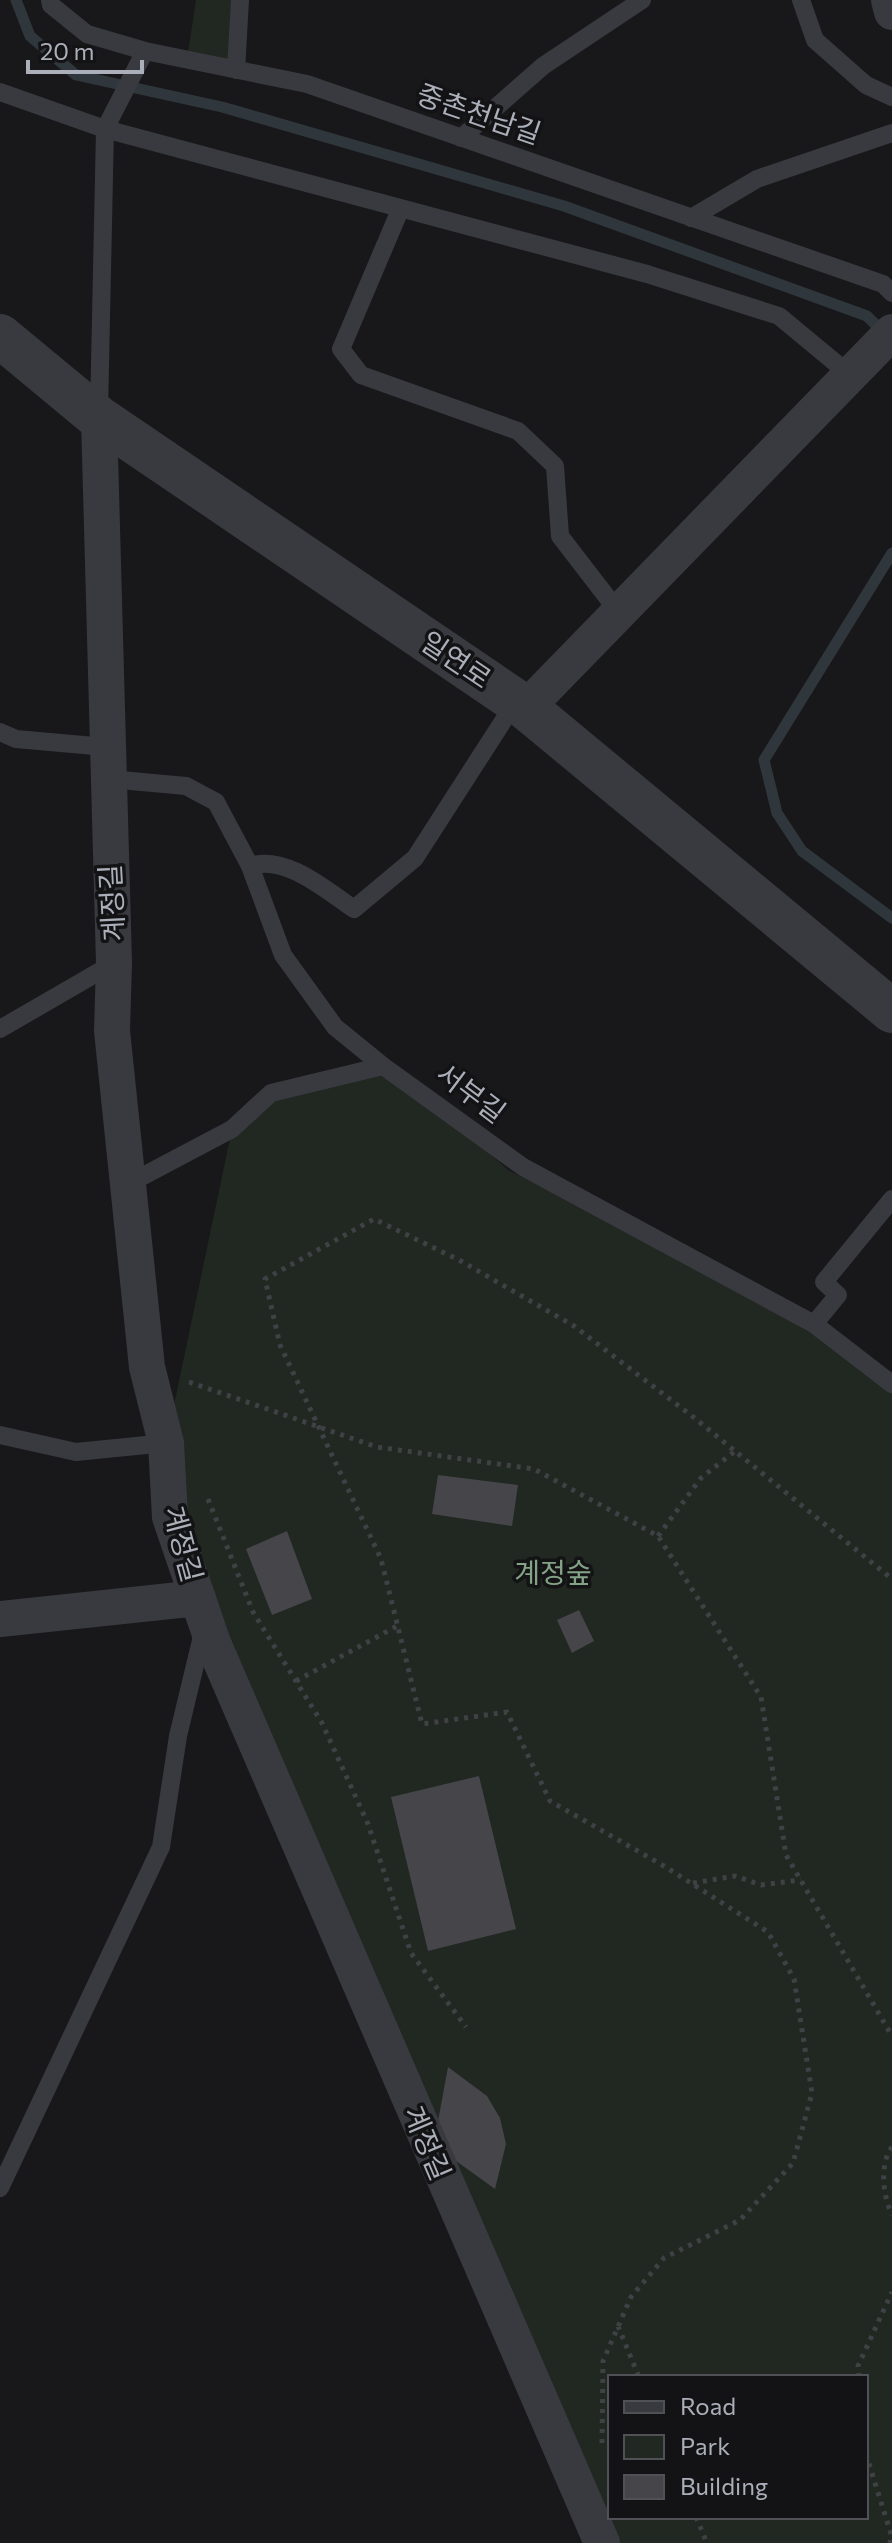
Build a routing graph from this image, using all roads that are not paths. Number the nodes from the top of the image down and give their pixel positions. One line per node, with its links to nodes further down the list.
1 (50, 0): 7 (lane, 중촌천남길)
2 (240, 0): 8 (lane)
3 (642, 0): 13 (lane)
4 (801, 0): 10 (lane)
5 (889, 0): 6 (street)
6 (892, 12)
7 (145, 51): 8 (lane, 중촌천남길); 11 (lane)
8 (236, 70): 13 (lane, 중촌천남길)
9 (0, 92): 11 (lane)
10 (892, 97)
11 (105, 129): 14 (lane); 20 (lane)
12 (892, 133): 15 (lane)
13 (461, 138): 15 (lane, 중촌천남길)
14 (400, 210): 19 (lane); 21 (lane)
15 (691, 218): 16 (lane, 중촌천남길)
16 (892, 293)
17 (892, 332): 19 (street)
18 (0, 336): 20 (street, 일연로)
19 (849, 374): 21 (street)
20 (99, 418): 22 (street, 일연로); 24 (street, 계정길)
21 (620, 614): 22 (street)
22 (521, 705): 25 (lane); 27 (street, 일연로)
23 (0, 732): 24 (lane, 서부길)
24 (108, 763): 25 (lane, 서부길); 26 (street, 계정길)
25 (250, 866): 29 (lane, 서부길)
26 (114, 963): 28 (lane); 30 (street, 계정길)
27 (892, 1011)
28 (0, 1029)
29 (383, 1066): 30 (lane); 32 (lane, 서부길)
30 (126, 1185): 35 (street, 계정길)
31 (892, 1199): 32 (lane)
32 (814, 1324): 33 (lane, 서부길)
33 (892, 1384)
34 (0, 1435): 35 (lane)
35 (166, 1443): 36 (street, 계정길)
36 (202, 1610): 37 (street); 38 (lane); 39 (street, 계정길)
37 (0, 1619)
38 (0, 2188)
39 (602, 2543)

